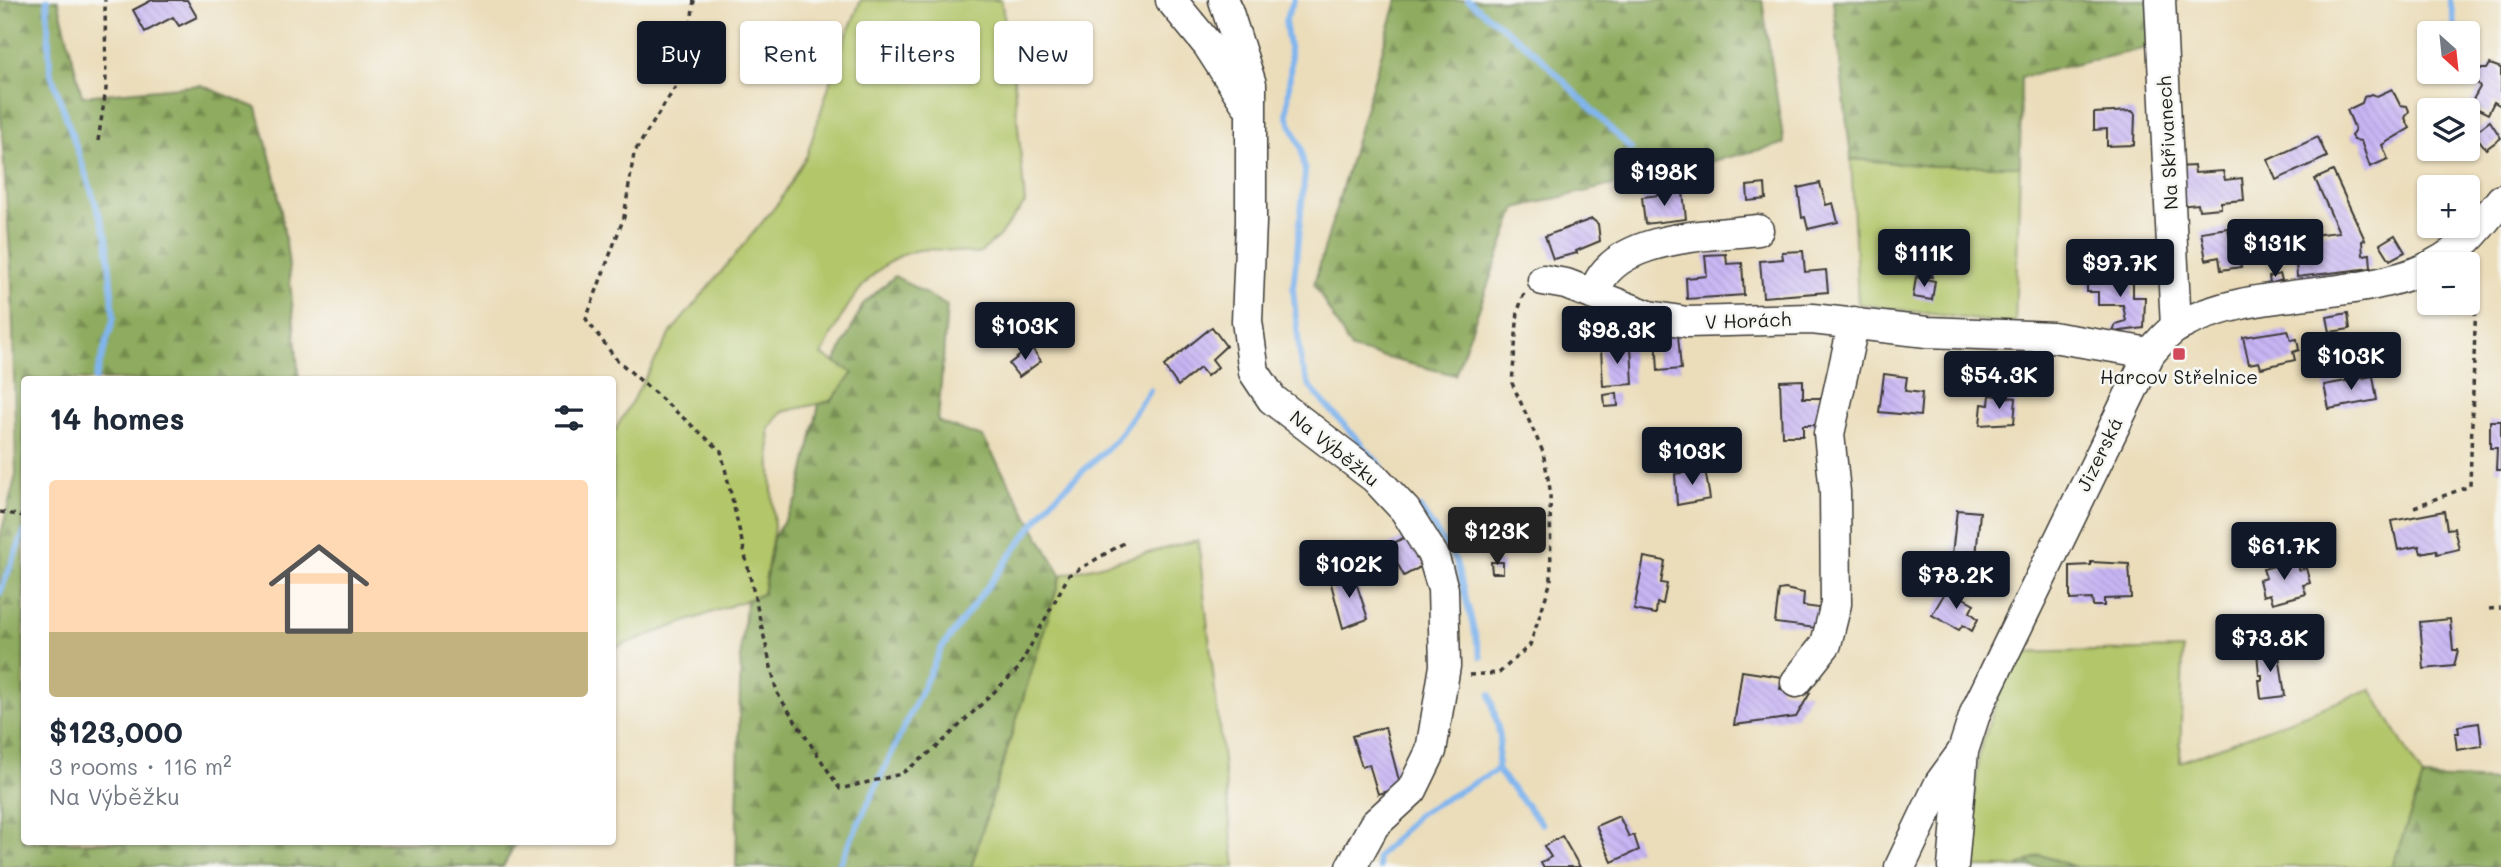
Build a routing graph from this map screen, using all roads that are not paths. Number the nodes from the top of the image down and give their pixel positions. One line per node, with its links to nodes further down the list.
1 (1171, 0): 4 (street)
2 (1224, 0): 4 (street, Na Výběžku)
3 (2160, 0): 12 (street, Na Skřivanech)
4 (1251, 112): 16 (street, Na Výběžku)
5 (2501, 200): 7 (street)
6 (1758, 230): 10 (street)
7 (2453, 252)
8 (2417, 271): 12 (street, Jizerská)
9 (1542, 280): 10 (street, V Horách)
10 (1594, 295): 11 (street, V Horách)
11 (1854, 322): 13 (street, V Horách); 14 (street)
12 (2176, 327): 13 (street, Jizerská)
13 (2150, 353): 15 (street, Jizerská)
14 (1796, 682)
15 (1963, 751): 17 (street, Jizerská); 18 (street, Jizerská)
16 (1351, 867)
17 (1900, 867)
18 (1953, 867)

